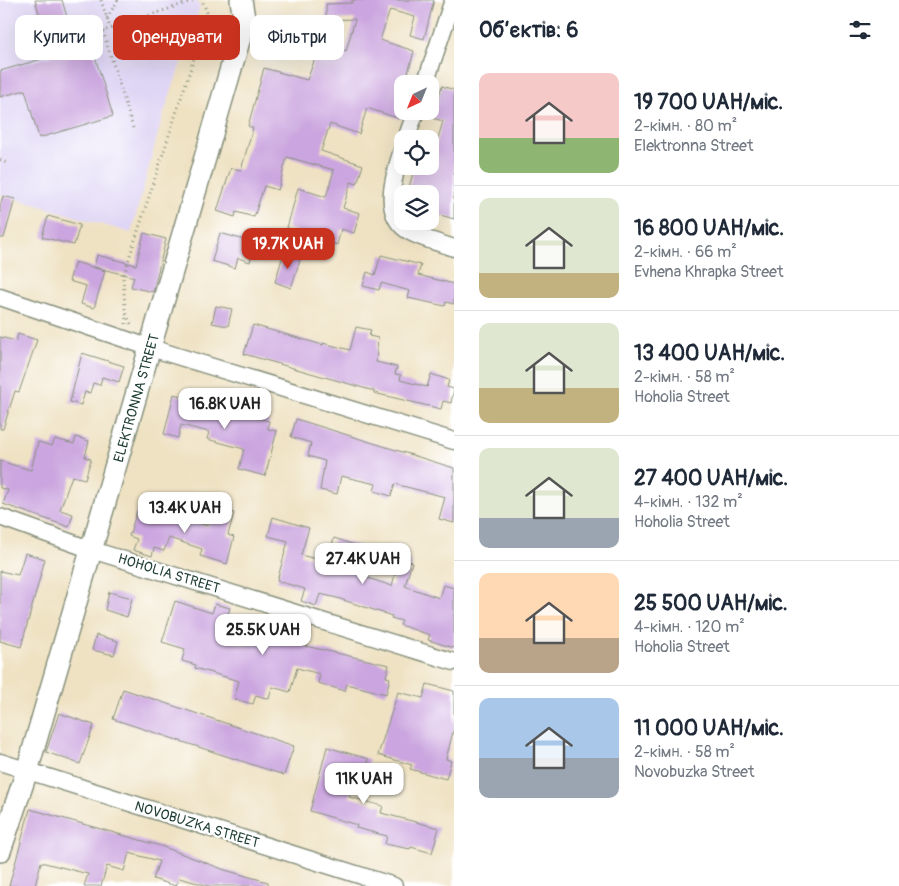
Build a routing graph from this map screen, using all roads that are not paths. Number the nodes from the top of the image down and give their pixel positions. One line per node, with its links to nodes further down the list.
1 (453, 0): 3 (street)
2 (245, 1): 7 (street, ELEKTRONNA STREET)
3 (428, 75)
4 (395, 175): 5 (street)
5 (454, 248)
6 (0, 297): 7 (street)
7 (151, 348): 8 (street); 10 (street, ELEKTRONNA STREET)
8 (454, 441)
9 (0, 517): 10 (street, HOHOLIA STREET)
10 (92, 550): 11 (street, HOHOLIA STREET); 13 (street, ELEKTRONNA STREET)
11 (454, 662)
12 (0, 762): 13 (street, NOVOBUZKA STREET)
13 (27, 771): 14 (street, ELEKTRONNA STREET); 15 (street, NOVOBUZKA STREET)
14 (0, 851)
15 (394, 886)

